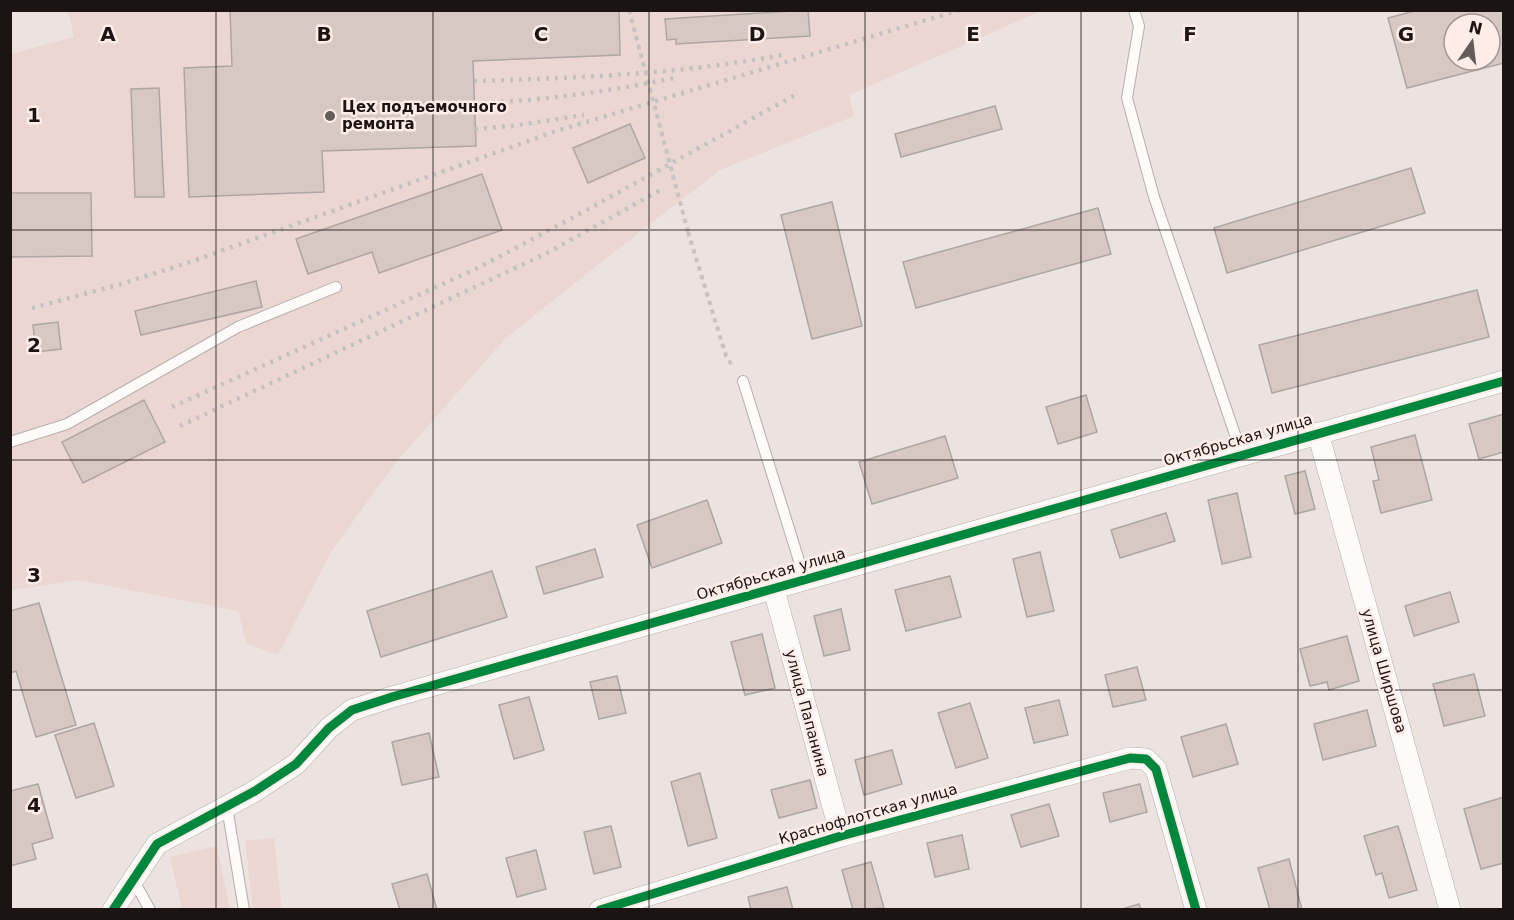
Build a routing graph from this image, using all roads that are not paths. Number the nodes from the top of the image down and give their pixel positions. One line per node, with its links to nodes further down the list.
1 (1134, 10): 7 (lane)
2 (336, 287): 6 (lane)
3 (743, 381): 8 (lane)
4 (1503, 381): 5 (street, Октябрьская улица)
5 (1318, 433): 7 (street, Октябрьская улица); 18 (street, улица Ширшова)
6 (10, 442)
7 (1242, 455): 8 (street, Октябрьская улица)
8 (805, 580): 9 (street, Октябрьская улица)
9 (774, 590): 10 (street, Октябрьская улица); 11 (street, улица Папанина)
10 (227, 807): 12 (street, Октябрьская улица); 15 (lane)
11 (841, 836): 16 (street, Краснофлотская улица); 17 (street, Краснофлотская улица)
12 (134, 881): 13 (street, Октябрьская улица); 14 (lane)
13 (113, 909)
14 (150, 909)
15 (244, 909)
16 (600, 909)
17 (1196, 909)
18 (1450, 909)

